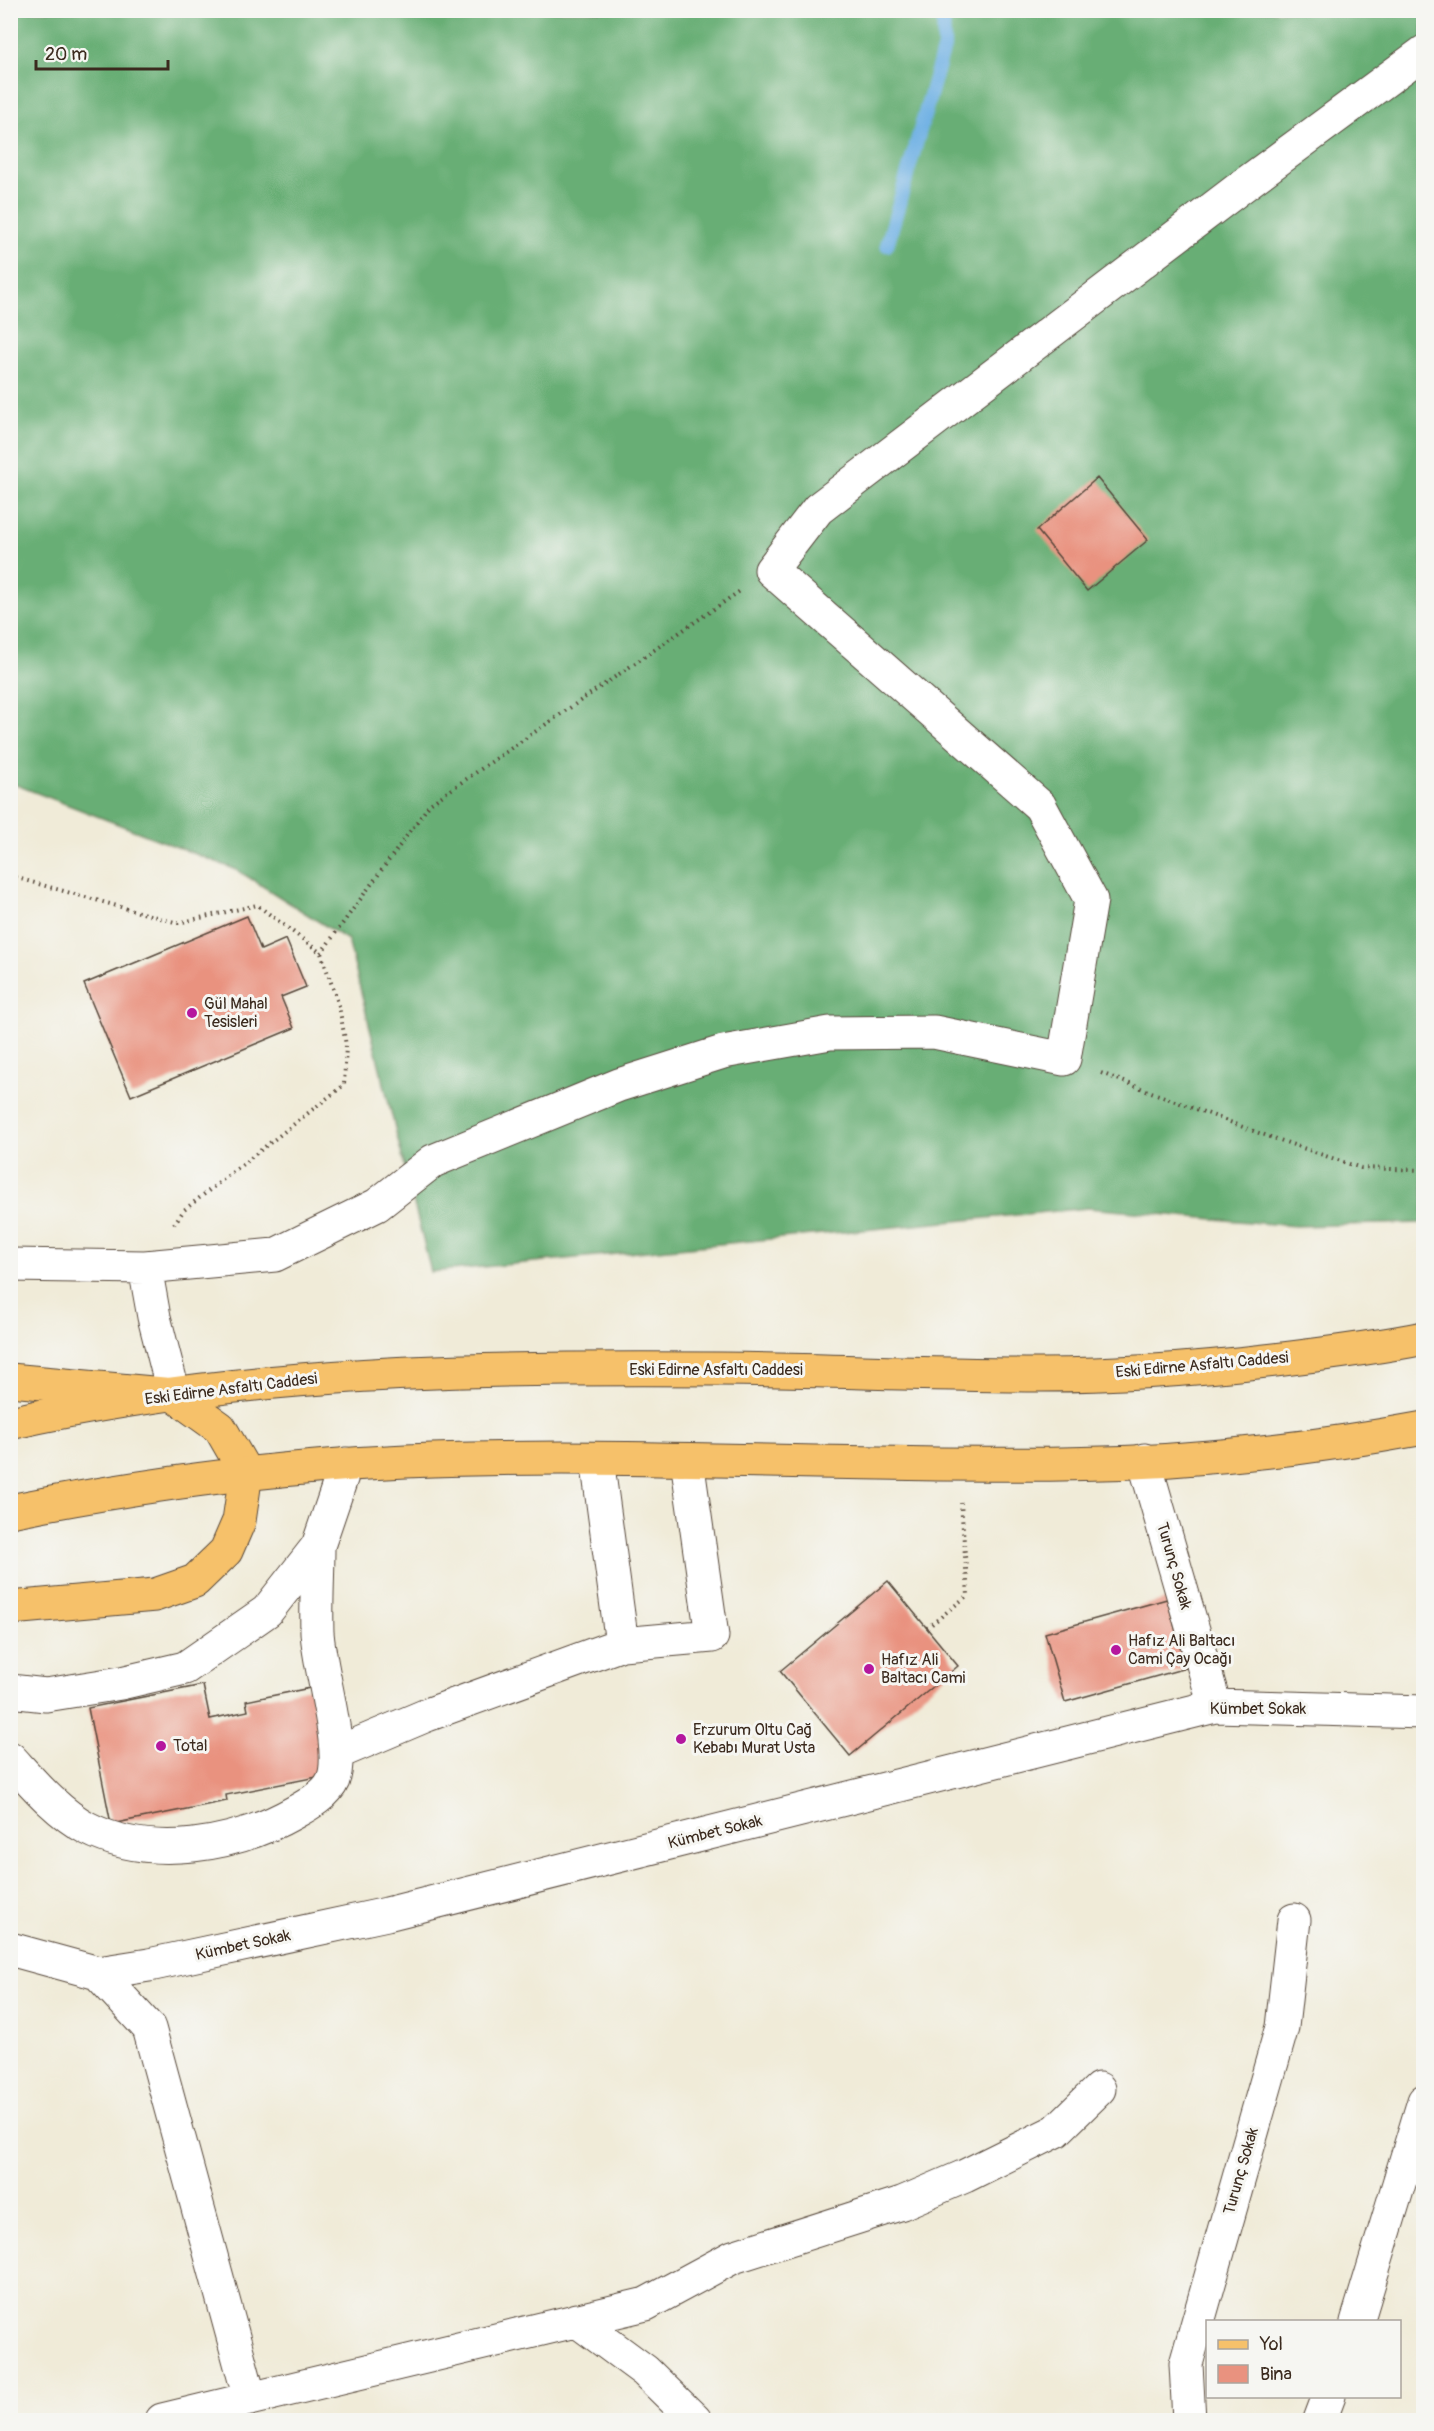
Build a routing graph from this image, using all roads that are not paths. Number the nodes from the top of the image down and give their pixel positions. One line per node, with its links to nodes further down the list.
1 (1424, 52): 3 (street)
2 (10, 1265): 3 (street)
3 (145, 1267): 6 (street)
4 (1424, 1338): 6 (main road, Eski Edirne Asfaltı Caddesi)
5 (10, 1380): 6 (main road)
6 (174, 1395): 7 (main road, Eski Edirne Asfaltı Caddesi); 13 (main road)
7 (10, 1423)
8 (1424, 1428): 11 (main road)
9 (597, 1459): 10 (main road); 12 (main road); 17 (street)
10 (687, 1460): 11 (main road); 17 (street)
11 (1144, 1460): 19 (street, Turunç Sokak)
12 (346, 1464): 13 (main road); 15 (street)
13 (246, 1473): 14 (main road); 16 (main road)
14 (10, 1511)
15 (318, 1546): 18 (street); 21 (street)
16 (10, 1608)
17 (622, 1644): 21 (street)
18 (10, 1691)
19 (1215, 1706): 20 (street, Kümbet Sokak); 25 (street, Kümbet Sokak)
20 (1424, 1712)
21 (337, 1753): 22 (street)
22 (10, 1758)
23 (1294, 1920): 34 (street, Turunç Sokak)
24 (10, 1949): 25 (street, Kümbet Sokak)
25 (98, 1973): 31 (street)
26 (1099, 2089): 28 (street)
27 (1424, 2101): 29 (street)
28 (576, 2320): 31 (street); 33 (street)
29 (1358, 2320)
30 (1329, 2398): 35 (street)
31 (250, 2400): 32 (street)
32 (162, 2421)
33 (695, 2421)
34 (1189, 2421)
35 (1320, 2421)

